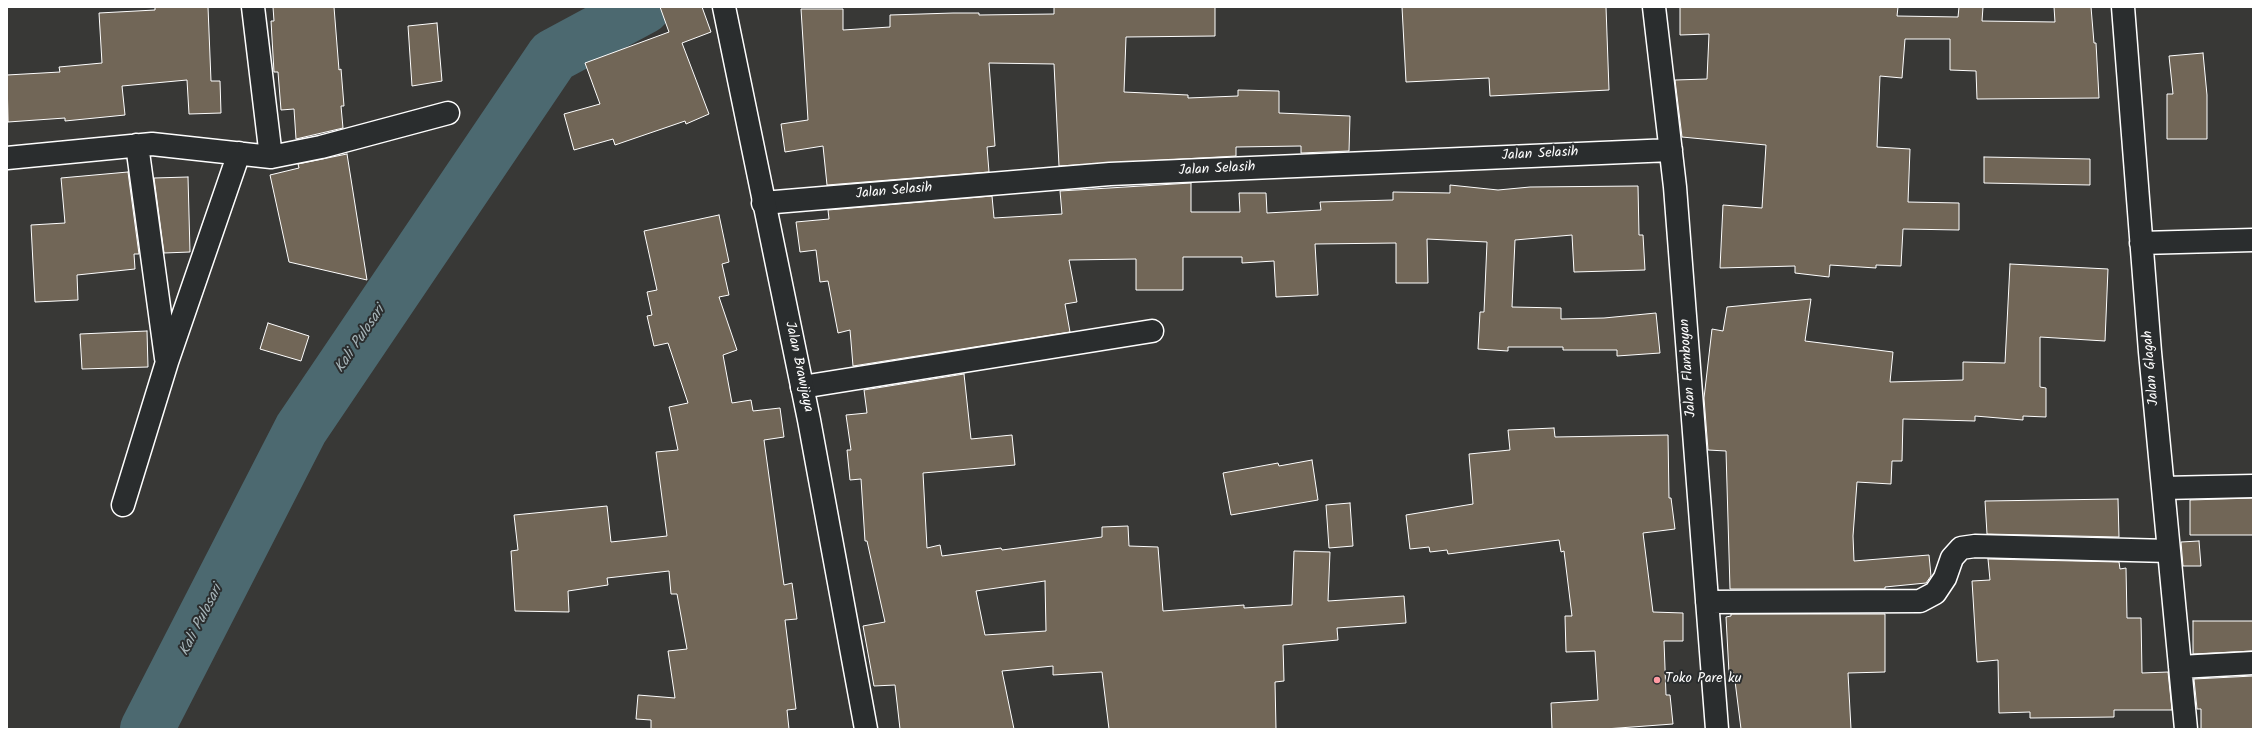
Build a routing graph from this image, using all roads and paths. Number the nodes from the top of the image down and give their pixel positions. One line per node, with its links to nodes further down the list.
1 (253, 7): 10 (street)
2 (724, 7): 11 (street, Jalan Brawijaya)
3 (1654, 7): 7 (street, Jalan Flamboyan)
4 (2123, 7): 13 (street, Jalan Glagah)
5 (448, 113): 10 (street)
6 (137, 145): 8 (street); 9 (street); 15 (street)
7 (1671, 150): 11 (street, Jalan Selasih); 21 (street, Jalan Flamboyan)
8 (239, 154): 10 (street); 15 (street)
9 (7, 158)
10 (271, 158)
11 (763, 203): 16 (street, Jalan Brawijaya)
12 (2253, 240): 13 (street)
13 (2141, 243): 18 (street, Jalan Glagah)
14 (1152, 331): 16 (street)
15 (167, 362): 19 (street)
16 (802, 387): 24 (street, Jalan Brawijaya)
17 (2253, 486): 18 (street)
18 (2163, 488): 20 (street, Jalan Glagah)
19 (123, 505)
20 (2169, 551): 21 (street); 23 (street, Jalan Glagah)
21 (1707, 602): 25 (street, Jalan Flamboyan)
22 (2253, 663): 23 (street)
23 (2180, 667): 26 (street, Jalan Glagah)
24 (866, 729)
25 (1718, 729)
26 (2186, 729)

